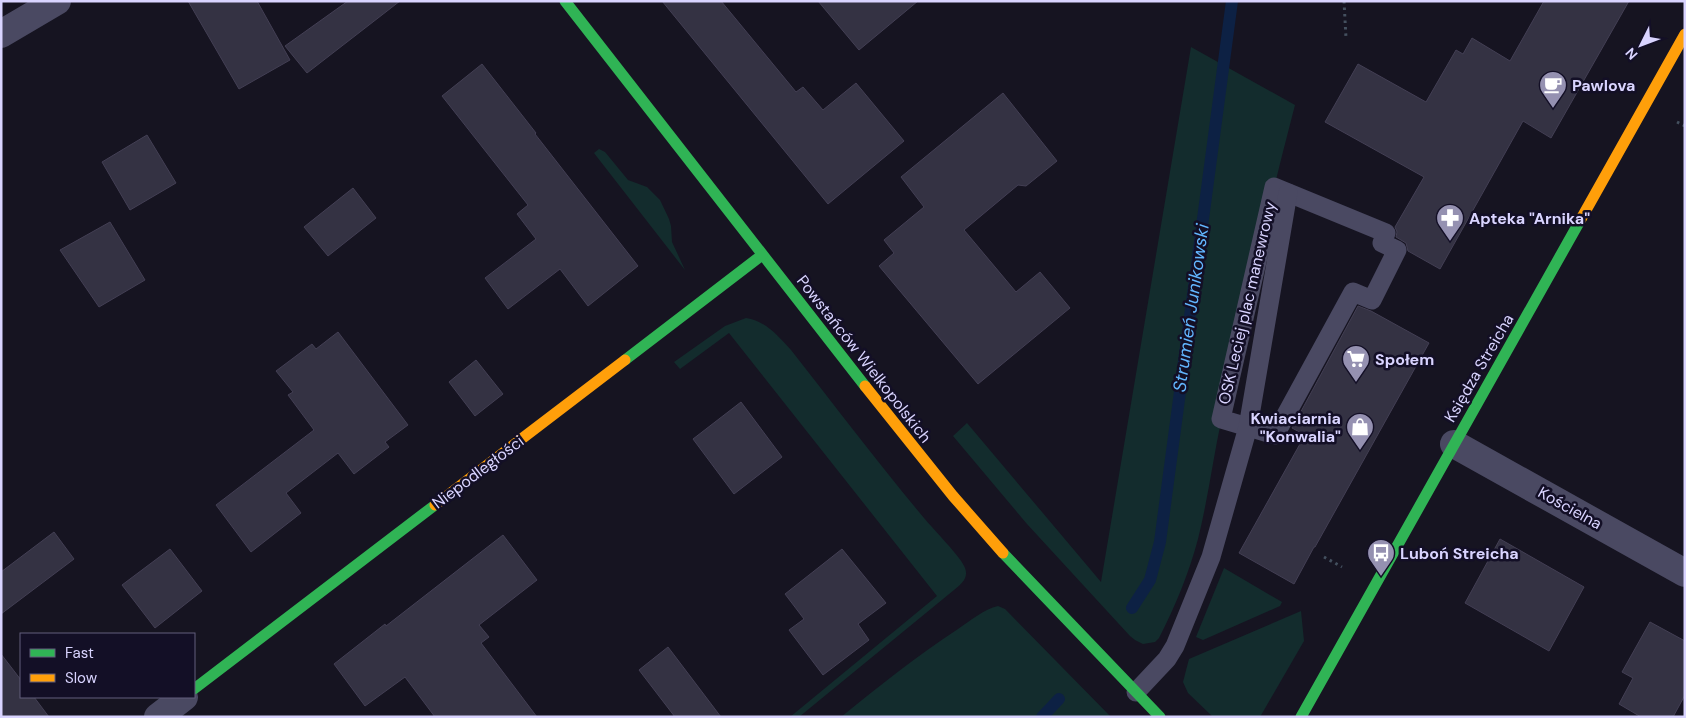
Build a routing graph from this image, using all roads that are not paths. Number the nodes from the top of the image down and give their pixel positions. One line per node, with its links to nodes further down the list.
1 (57, 1): 3 (street)
2 (565, 1): 6 (street, Powstańców Wielkopolskich)
3 (1, 34)
4 (1685, 34): 8 (street, Księdza Streicha)
5 (1288, 193): 7 (lane); 7 (lane, OSK Leciej plac manewrowy); 7 (lane, OSK Leciej plac manewrowy)
6 (762, 255): 10 (street, Niepodległości); 11 (street, Powstańców Wielkopolskich)
7 (1248, 427): 11 (lane)
8 (1454, 444): 9 (street, Kościelna); 15 (street, Księdza Streicha)
9 (1685, 573)
10 (195, 688)
11 (1136, 692): 14 (street, Powstańców Wielkopolskich)
12 (183, 698): 13 (street)
13 (158, 717)
14 (1160, 717)
15 (1301, 717)

